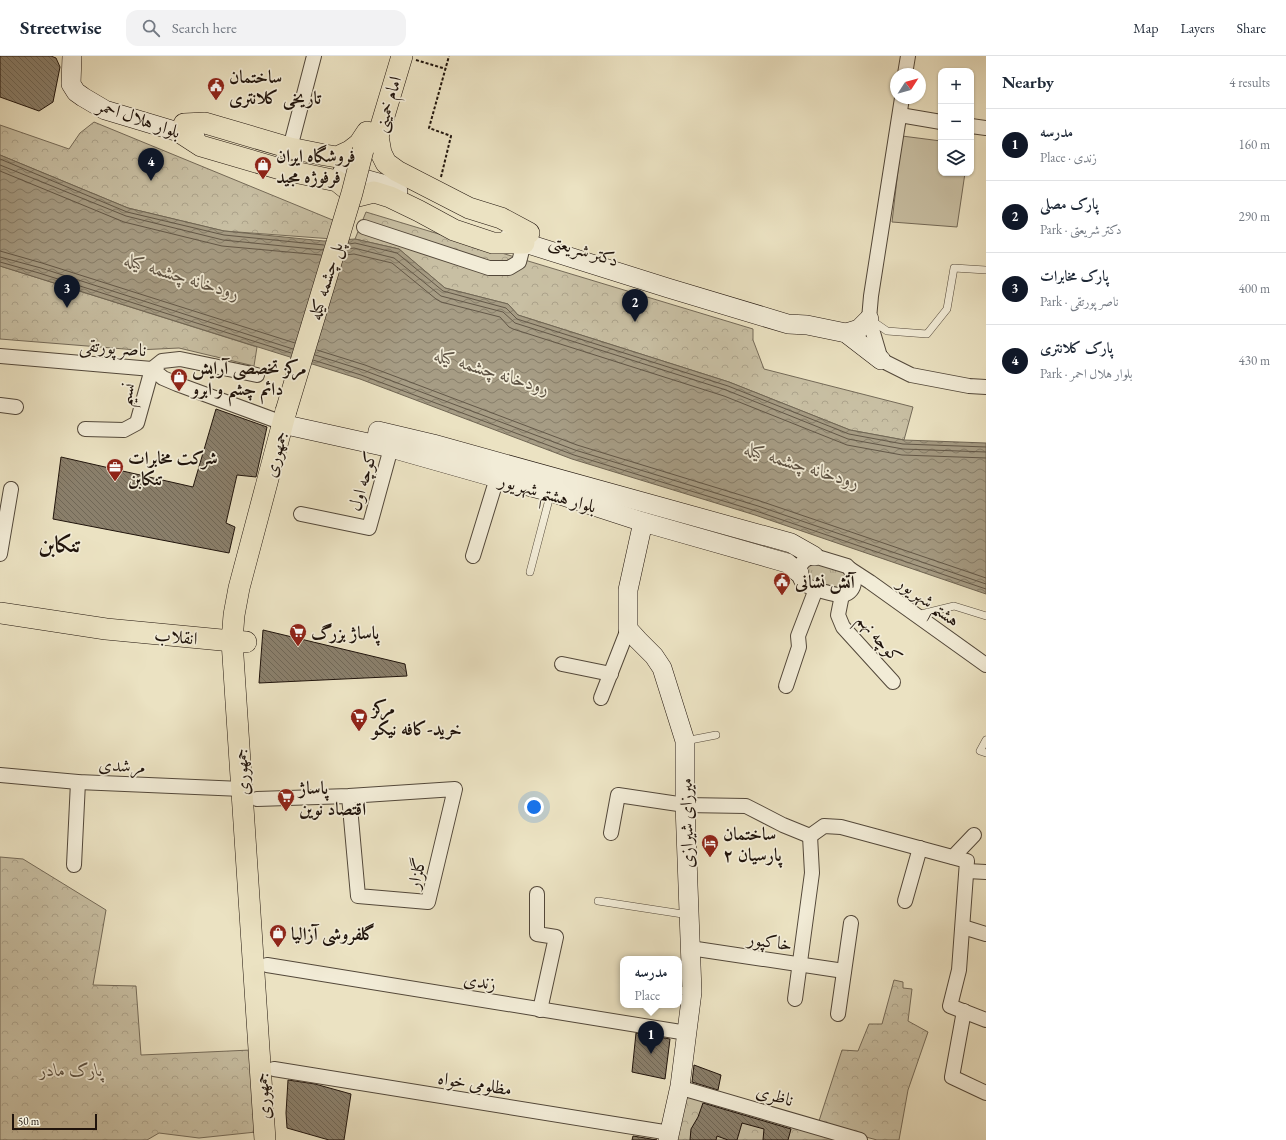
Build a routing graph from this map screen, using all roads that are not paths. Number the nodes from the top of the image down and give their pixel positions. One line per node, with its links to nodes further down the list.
1 (72, 56): 11 (street, بلوار هلال احمر)
2 (314, 56): 13 (street)
3 (390, 56): 14 (main road, امام خمینی)
4 (402, 56): 14 (main road, امام خمینی)
5 (908, 56): 6 (street)
6 (907, 68)
7 (901, 104): 8 (street)
8 (900, 115): 9 (street); 18 (street)
9 (938, 121)
10 (974, 126): 12 (street)
11 (182, 128): 13 (main road); 14 (main road)
12 (986, 128)
13 (290, 148): 14 (main road)
14 (364, 163): 16 (main road); 16 (main road); 27 (main road, پل چشمه کیله)
15 (364, 227): 16 (street)
16 (527, 238): 19 (street, دکتر شریعتی)
17 (986, 270): 18 (lane)
18 (869, 319): 19 (street); 21 (street)
19 (846, 333): 21 (street, دکتر شریعتی)
20 (0, 356): 22 (street, ناصر پورتقی)
21 (881, 360): 24 (street)
22 (152, 369): 23 (street); 27 (street, ناصر پورتقی); 28 (street, نسیم)
23 (257, 375)
24 (986, 387)
25 (0, 405): 26 (street)
26 (16, 407)
27 (288, 418): 29 (street, بلوار هشتم شهریور); 48 (main road, جمهوری)
28 (85, 429)
29 (382, 441): 30 (street, بلوار هشتم شهریور); 33 (street, کوچه اول); 37 (street, بلوار هشتم شهریور)
30 (497, 478): 32 (street, بلوار هشتم شهریور); 36 (street)
31 (11, 489): 35 (street)
32 (551, 492): 34 (street, بلوار هشتم شهریور); 39 (lane)
33 (301, 514)
34 (643, 522): 40 (street, بلوار هشتم شهریور); 46 (street)
35 (0, 554)
36 (473, 556)
37 (814, 556): 38 (street); 40 (street)
38 (850, 569): 42 (street); 44 (street, هشتم شهریور)
39 (530, 572)
40 (799, 573): 41 (street)
41 (816, 589): 42 (street); 54 (street)
42 (842, 595): 53 (street, کوچه نهم)
43 (0, 613): 47 (main road, انقلاب)
44 (916, 615): 45 (lane); 50 (street, هشتم شهریور)
45 (986, 616)
46 (628, 628): 52 (street); 58 (street, میرزای شیرازی)
47 (106, 629): 48 (main road, انقلاب); 51 (main road, انقلاب)
48 (239, 642): 51 (main road, جمهوری); 62 (main road, جمهوری)
49 (562, 664): 52 (street)
50 (986, 666)
51 (235, 670): 62 (main road, جمهوری)
52 (611, 674): 55 (street)
53 (893, 682)
54 (786, 686)
55 (601, 698)
56 (716, 735): 58 (lane)
57 (986, 740): 59 (lane)
58 (685, 741): 64 (street, میرزای شیرازی)
59 (986, 753)
60 (0, 775): 61 (street, مرشدی)
61 (78, 782): 62 (street, مرشدی); 70 (street)
62 (249, 794): 63 (street, گلزار); 82 (main road, جمهوری); 95 (main road, جمهوری)
63 (350, 796): 63 (street, گلزار)
64 (684, 805): 65 (street); 67 (street); 76 (street, میرزای شیرازی)
65 (611, 833)
66 (974, 835): 69 (street)
67 (810, 836): 68 (street); 81 (street)
68 (920, 848): 69 (street); 75 (street)
69 (953, 857): 71 (street)
70 (74, 865)
71 (967, 872): 72 (street); 78 (street)
72 (986, 872)
73 (537, 894): 86 (street)
74 (598, 901): 76 (lane)
75 (905, 901)
76 (689, 915): 80 (street, میرزای شیرازی)
77 (852, 923): 83 (street)
78 (963, 927): 79 (street); 87 (street)
79 (986, 934)
80 (690, 948): 81 (street, خاکپور); 84 (street, میرزای شیرازی)
81 (800, 964): 83 (street, خاکپور); 85 (street)
82 (267, 965): 86 (street, زندی); 91 (main road, جمهوری)
83 (844, 971): 88 (street)
84 (685, 991): 90 (street, میرزای شیرازی)
85 (796, 998)
86 (540, 1010): 90 (street, زندی)
87 (964, 1011): 89 (street); 93 (street)
88 (838, 1014)
89 (986, 1020)
90 (686, 1033): 92 (street, میرزای شیرازی)
91 (274, 1069): 94 (street, مظلومی خواه); 96 (main road, جمهوری)
92 (680, 1086): 94 (street, میرزای شیرازی); 97 (street, ناظری)
93 (986, 1093)
94 (669, 1137)
95 (265, 1140)
96 (279, 1140)
97 (860, 1140)

